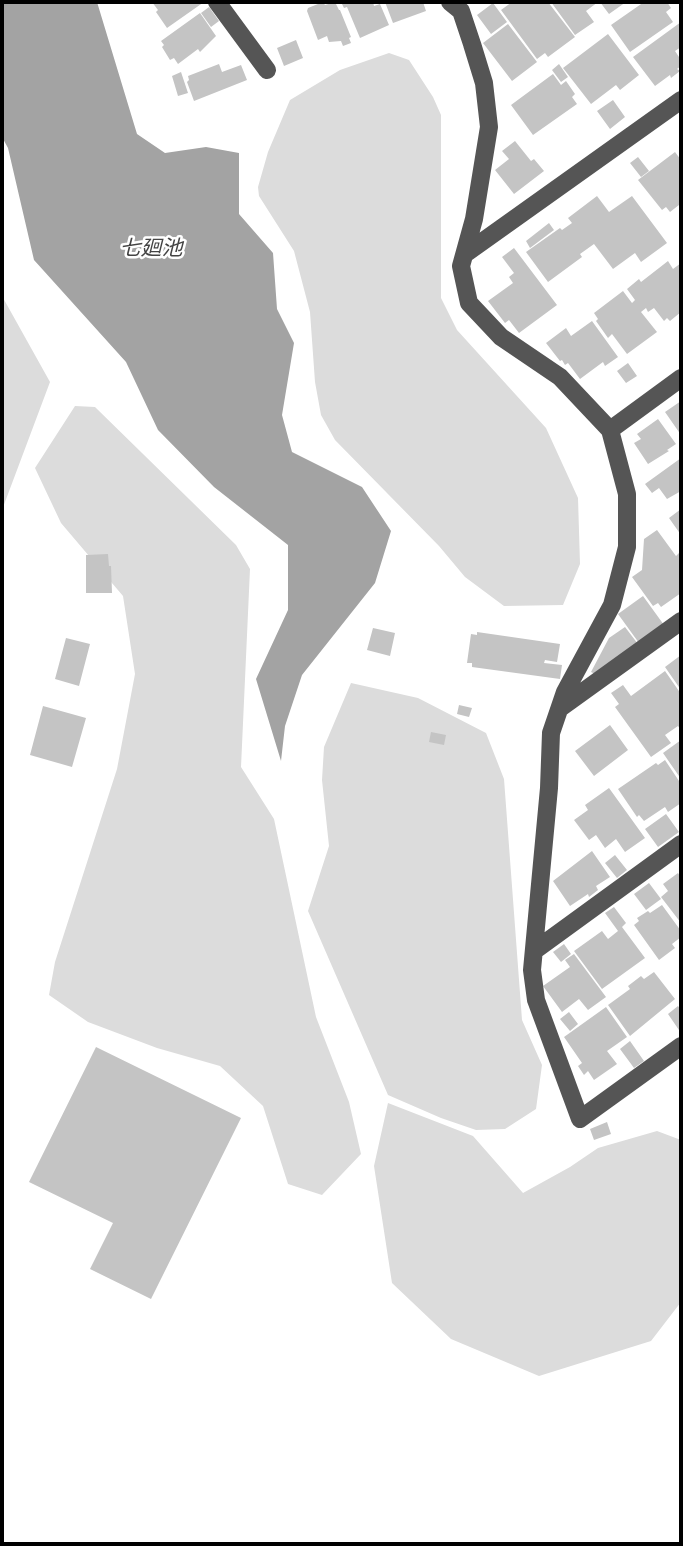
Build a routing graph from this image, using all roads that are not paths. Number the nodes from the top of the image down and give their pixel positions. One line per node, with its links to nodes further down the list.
1 (217, 2): 3 (street)
2 (461, 5): 5 (street)
3 (267, 70)
4 (681, 100): 5 (street)
5 (465, 254): 7 (street)
6 (681, 378): 7 (street)
7 (610, 430): 9 (street)
8 (681, 621): 9 (street)
9 (559, 709): 11 (street)
10 (681, 844): 11 (street)
11 (534, 951): 12 (street)
12 (681, 1046)

